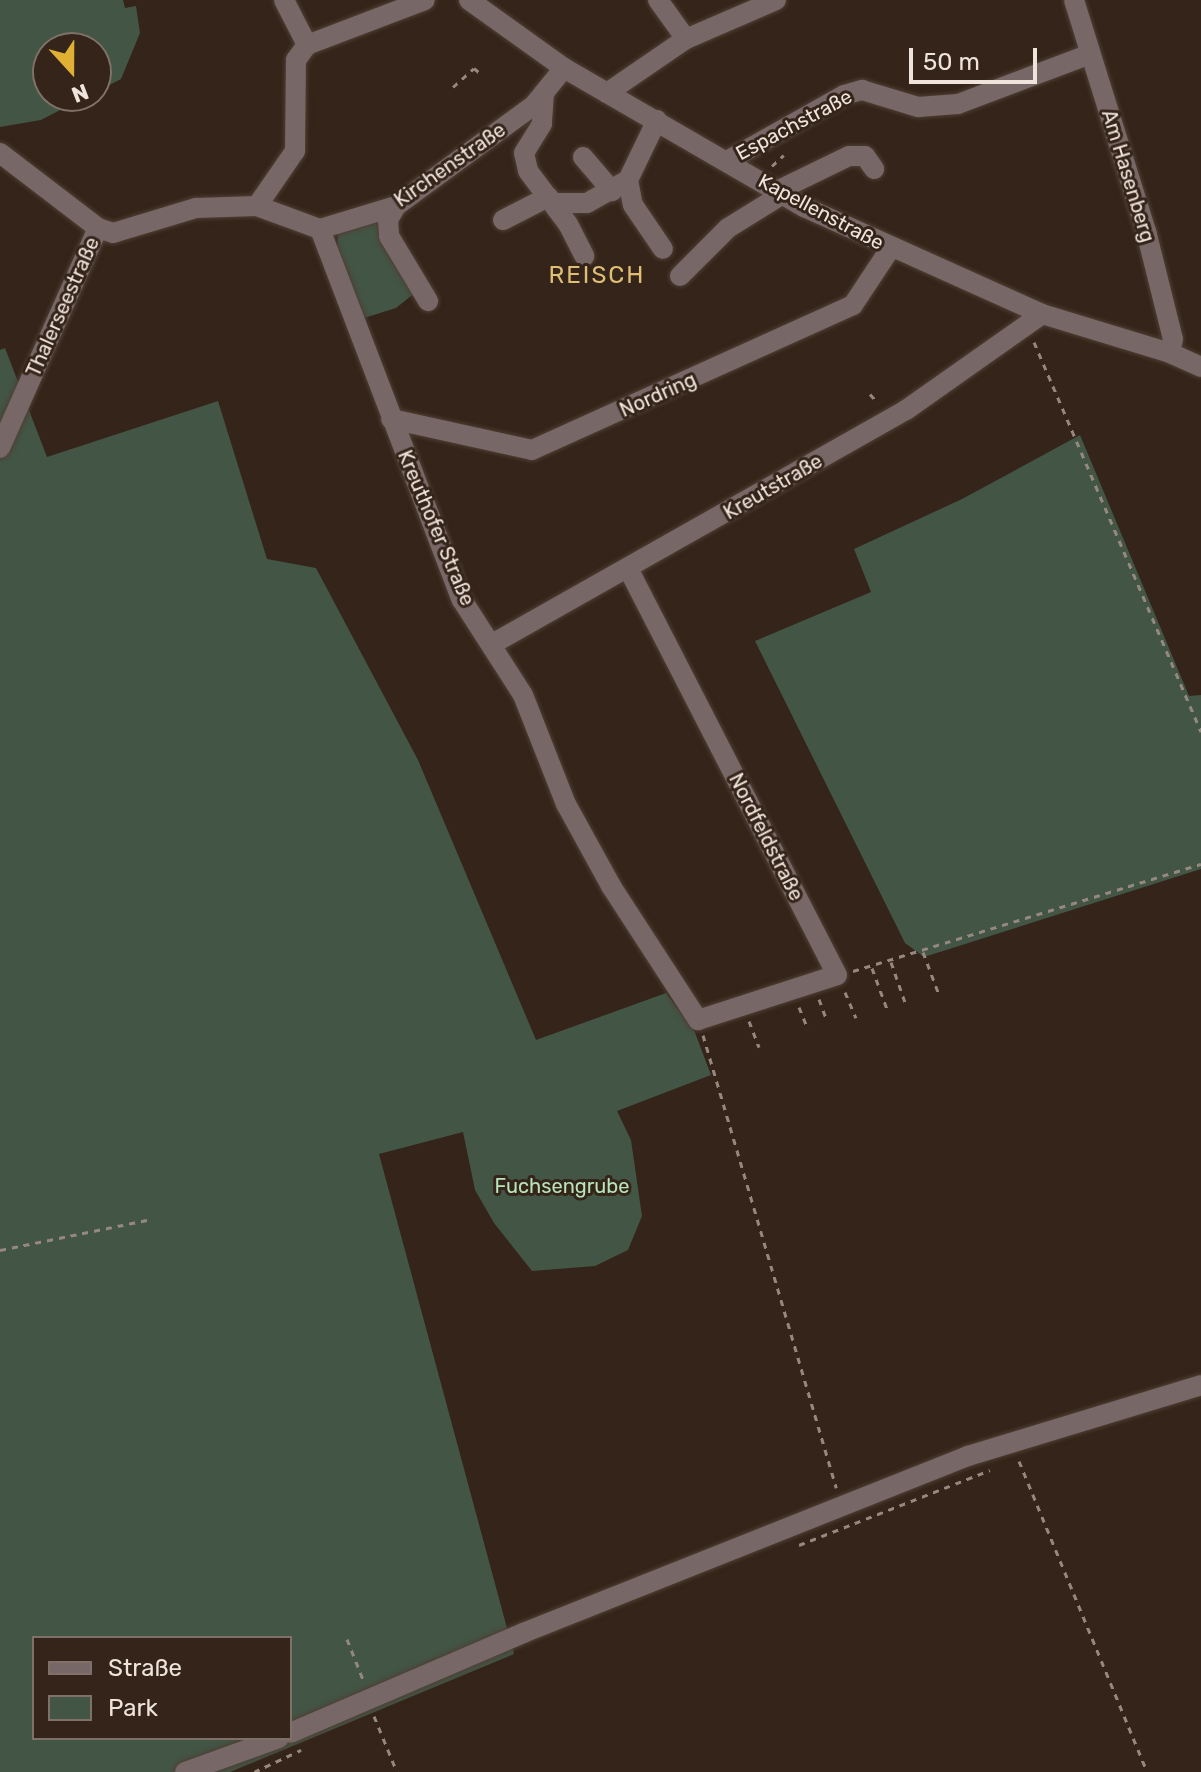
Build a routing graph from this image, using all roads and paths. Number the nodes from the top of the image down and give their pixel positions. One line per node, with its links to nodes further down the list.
1 (284, 0): 8 (street)
2 (425, 0): 8 (street)
3 (469, 0): 10 (street, Kapellenstraße)
4 (658, 0): 7 (street)
5 (776, 0): 7 (street)
6 (1074, 0): 9 (street, Am Hasenberg)
7 (686, 39): 14 (street)
8 (307, 45): 23 (street)
9 (1090, 54): 18 (street, Espachstraße); 34 (street, Am Hasenberg)
10 (564, 68): 13 (street, Kirchenstraße); 14 (street, Kapellenstraße)
11 (481, 74): 12 (path)
12 (453, 87)
13 (544, 93): 22 (street); 24 (street, Kirchenstraße)
14 (607, 93): 15 (street, Kapellenstraße)
15 (657, 120): 18 (street, Kapellenstraße); 20 (street)
16 (0, 153): 26 (street)
17 (583, 157): 20 (street)
18 (727, 161): 21 (street, Kapellenstraße)
19 (874, 169): 21 (street)
20 (620, 186): 22 (street); 28 (street)
21 (780, 193): 29 (street, Kapellenstraße); 31 (street)
22 (550, 200): 25 (street); 30 (street)
23 (257, 206): 26 (street, Thalerseestraße); 27 (street)
24 (396, 206): 27 (street, Kirchenstraße); 32 (street)
25 (503, 220)
26 (98, 228): 37 (street, Thalerseestraße)
27 (320, 229): 36 (street, Kreuthofer Straße)
28 (663, 249)
29 (890, 249): 33 (street, Kapellenstraße); 36 (street, Nordring)
30 (584, 256)
31 (680, 276)
32 (428, 301)
33 (1034, 321): 34 (street, Kapellenstraße); 38 (street, Kreutstraße); 40 (path)
34 (1170, 353): 35 (street, Kapellenstraße)
35 (1201, 367)
36 (391, 419): 39 (street, Kreuthofer Straße)
37 (0, 448)
38 (628, 569): 39 (street, Kreutstraße); 45 (street, Nordfeldstraße)
39 (494, 643): 52 (street, Kreuthofer Straße)
40 (1201, 732)
41 (1201, 864): 42 (path)
42 (923, 952): 43 (path); 47 (path)
43 (891, 962): 44 (path); 48 (path)
44 (871, 967): 45 (path); 50 (path)
45 (837, 975): 46 (street); 51 (path)
46 (792, 989): 49 (street); 53 (path)
47 (938, 992)
48 (905, 1002)
49 (743, 1005): 52 (street); 54 (path)
50 (887, 1009)
51 (856, 1018)
52 (698, 1020): 60 (path)
53 (808, 1029)
54 (759, 1047)
55 (147, 1220): 56 (path)
56 (0, 1250)
57 (1201, 1385): 58 (street)
58 (1016, 1450): 59 (path); 60 (street); 61 (path); 72 (path)
59 (1032, 1454)
60 (842, 1507): 63 (street)
61 (788, 1549)
62 (347, 1639): 63 (path)
63 (372, 1708): 64 (path); 65 (path); 66 (street); 71 (path)
64 (388, 1710)
65 (361, 1723)
66 (292, 1732)
67 (273, 1740): 69 (street)
68 (307, 1747): 70 (path)
69 (185, 1772)
70 (254, 1772)
71 (397, 1772)
72 (1147, 1772)

